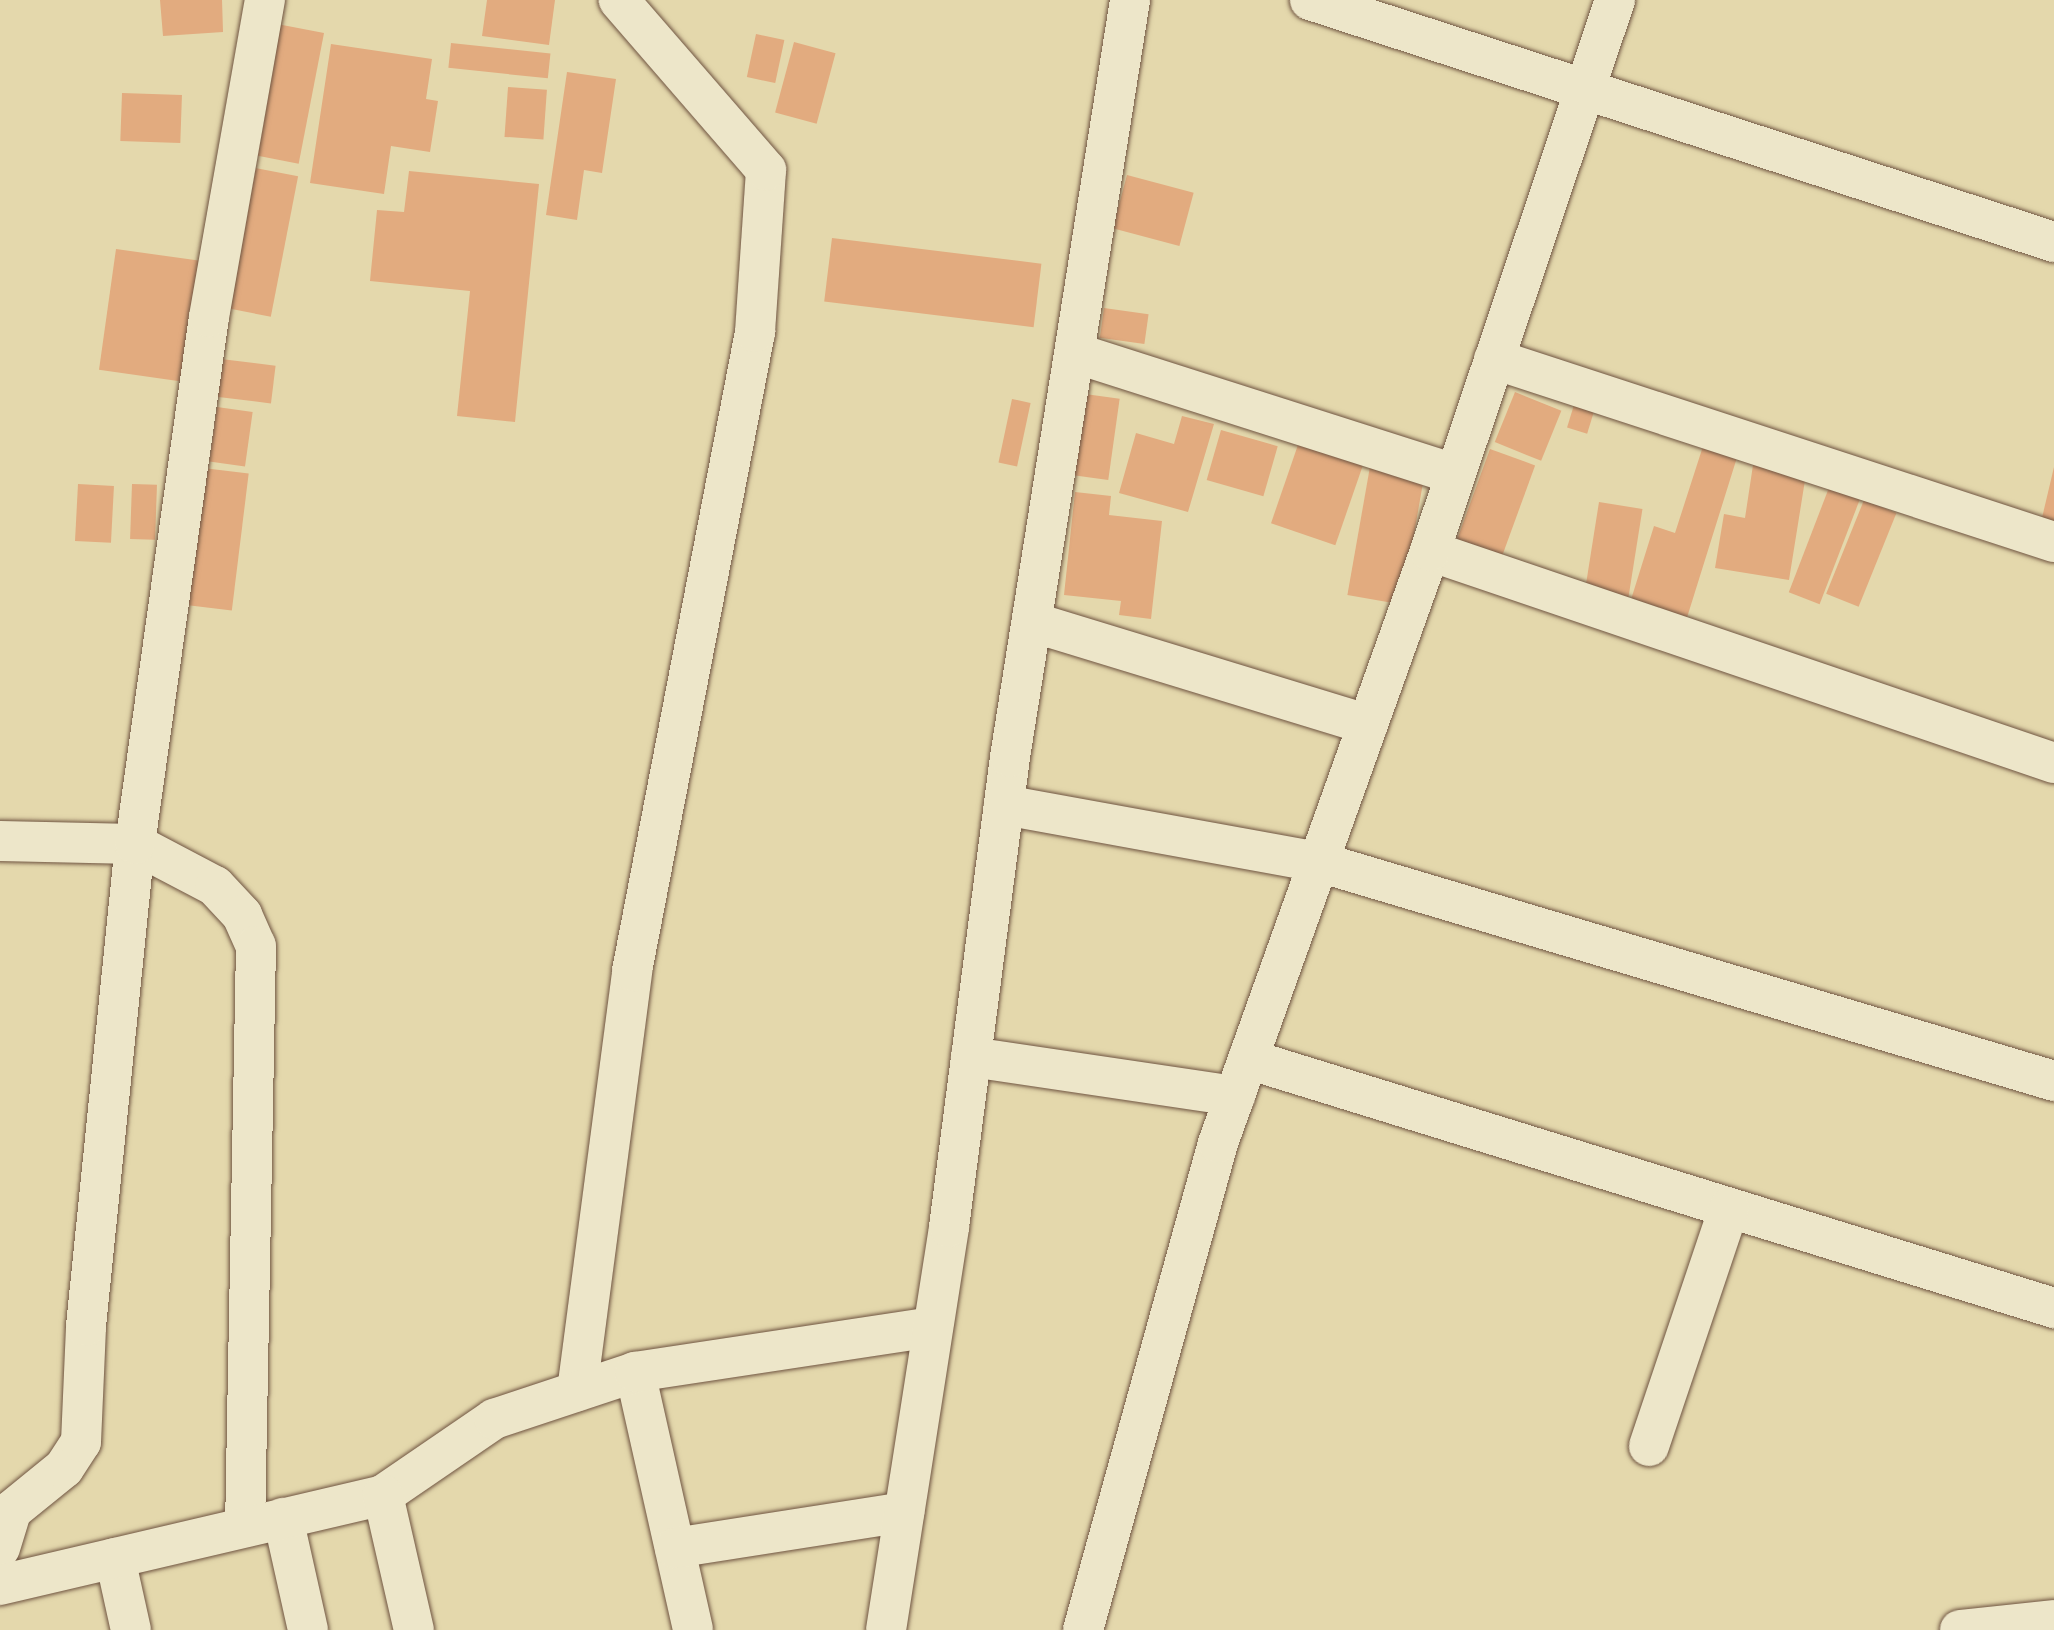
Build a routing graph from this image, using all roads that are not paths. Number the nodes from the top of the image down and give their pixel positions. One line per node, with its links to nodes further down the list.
1 (265, 0): 18 (street)
2 (619, 0): 28 (street)
3 (1310, 0): 6 (street)
4 (1615, 0): 6 (street)
5 (1135, 1): 8 (street)
6 (1585, 90): 7 (street); 9 (street)
7 (2054, 242)
8 (1075, 353): 10 (street); 13 (street)
9 (1494, 359): 10 (street); 11 (street)
10 (1455, 474): 12 (street)
11 (2054, 542)
12 (1430, 551): 14 (street); 15 (street)
13 (1032, 622): 14 (street); 16 (street)
14 (1368, 725): 19 (street)
15 (2054, 763)
16 (1004, 805): 19 (street); 20 (street)
17 (0, 841): 18 (street)
18 (135, 844): 32 (street); 33 (street)
19 (1319, 862): 21 (street); 22 (street)
20 (971, 1057): 23 (street); 26 (street)
21 (1248, 1059): 23 (street); 24 (street)
22 (2054, 1081)
23 (1235, 1096): 43 (street)
24 (1729, 1208): 25 (street); 29 (street)
25 (2054, 1308)
26 (933, 1327): 27 (street); 31 (street)
27 (635, 1372): 28 (street); 34 (street)
28 (577, 1391): 30 (street)
29 (1649, 1446)
30 (383, 1495): 32 (street); 40 (street)
31 (904, 1512): 34 (street); 42 (street)
32 (264, 1523): 35 (street); 39 (street)
33 (0, 1548)
34 (675, 1548): 41 (street)
35 (115, 1558): 36 (street); 38 (street)
36 (0, 1585)
37 (2054, 1620): 44 (street)
38 (131, 1630)
39 (308, 1630)
40 (414, 1630)
41 (693, 1630)
42 (886, 1630)
43 (1083, 1630)
44 (1960, 1630)

